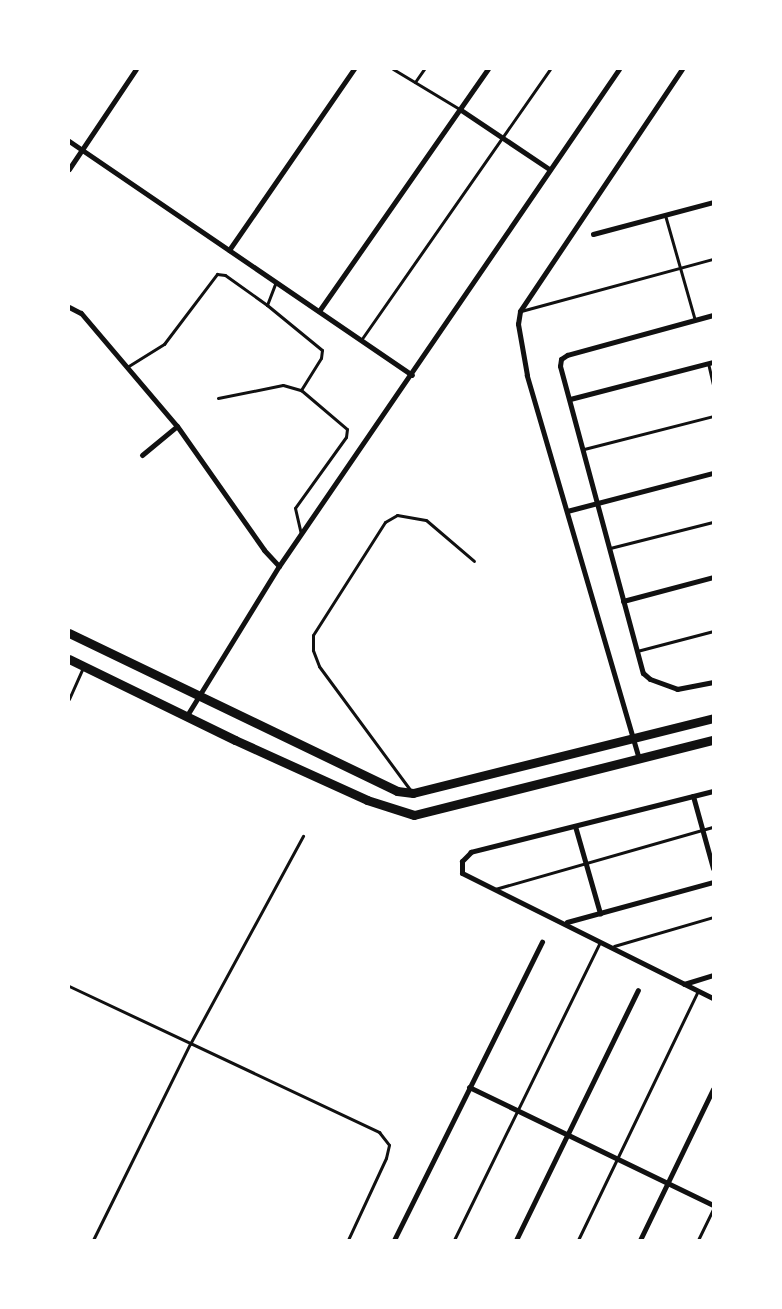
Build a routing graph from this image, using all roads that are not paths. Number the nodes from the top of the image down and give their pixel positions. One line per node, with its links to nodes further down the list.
1 (136, 69): 13 (street)
2 (354, 69): 19 (street)
3 (393, 69): 9 (lane)
4 (424, 69): 9 (lane)
5 (488, 69): 10 (street)
6 (550, 69): 11 (lane)
7 (619, 69): 15 (street)
8 (682, 69): 26 (street)
9 (415, 82): 10 (lane)
10 (461, 110): 11 (street); 25 (street)
11 (502, 139): 15 (street); 29 (lane)
12 (69, 141): 13 (street)
13 (81, 149): 14 (street); 19 (street)
14 (69, 169)
15 (549, 170): 32 (street)
16 (713, 202): 17 (street)
17 (665, 215): 18 (street); 21 (lane)
18 (593, 234)
19 (229, 250): 22 (street)
20 (713, 259): 21 (lane)
21 (680, 268): 26 (lane); 28 (lane)
22 (276, 281): 23 (lane); 25 (street)
23 (268, 305): 31 (lane); 34 (lane)
24 (69, 307): 31 (street)
25 (319, 311): 29 (street)
26 (520, 311): 43 (street)
27 (713, 315): 28 (street)
28 (695, 320): 36 (street)
29 (361, 340): 32 (street)
30 (710, 362): 33 (lane); 36 (street)
31 (127, 367): 38 (street)
32 (412, 375): 45 (street)
33 (713, 384)
34 (301, 390): 35 (lane); 45 (lane)
35 (218, 398)
36 (570, 399): 39 (street)
37 (713, 416): 39 (lane)
38 (177, 426): 40 (street); 48 (street)
39 (584, 449): 42 (street)
40 (142, 455)
41 (713, 473): 42 (street)
42 (599, 502): 43 (street); 46 (street)
43 (567, 511): 61 (street)
44 (713, 522): 46 (lane)
45 (301, 534): 48 (street)
46 (610, 548): 50 (street)
47 (474, 560): 65 (lane)
48 (279, 566): 57 (street)
49 (713, 577): 50 (street)
50 (623, 600): 53 (street)
51 (713, 631): 53 (lane)
52 (69, 633): 57 (street)
53 (637, 651): 56 (street)
54 (69, 659): 55 (street)
55 (83, 666): 58 (lane); 59 (street)
56 (713, 682)
57 (197, 697): 59 (street); 65 (street)
58 (69, 699)
59 (186, 717): 63 (street)
60 (713, 718): 61 (street)
61 (633, 738): 63 (street); 65 (street)
62 (713, 740): 63 (street)
63 (639, 759)
64 (713, 791): 66 (street)
65 (412, 793)
66 (694, 796): 67 (street); 69 (street)
67 (575, 826): 71 (street); 74 (street)
68 (713, 827): 69 (lane)
69 (703, 830): 71 (lane); 72 (street)
70 (303, 836): 87 (lane)
71 (585, 862): 74 (lane); 75 (street)
72 (713, 868)
73 (713, 882): 75 (street)
74 (495, 889): 77 (street)
75 (600, 913): 77 (street)
76 (713, 917): 80 (lane)
77 (566, 922): 78 (street)
78 (601, 940): 80 (street); 90 (lane)
79 (542, 942): 88 (street)
80 (614, 946): 82 (street)
81 (713, 976): 82 (street)
82 (684, 984): 85 (street)
83 (69, 986): 87 (lane)
84 (638, 990): 91 (street)
85 (698, 991): 86 (street); 92 (lane)
86 (713, 998)
87 (190, 1044): 96 (lane); 97 (lane)
88 (469, 1087): 90 (street); 98 (street)
89 (713, 1089): 93 (street)
90 (518, 1110): 91 (street); 99 (lane)
91 (567, 1134): 92 (street); 100 (street)
92 (617, 1158): 93 (street); 101 (lane)
93 (668, 1183): 94 (street); 102 (street)
94 (713, 1205)
95 (713, 1209): 103 (lane)
96 (93, 1240)
97 (348, 1240)
98 (394, 1240)
99 (454, 1240)
100 (516, 1240)
101 (578, 1240)
102 (640, 1240)
103 (698, 1240)

